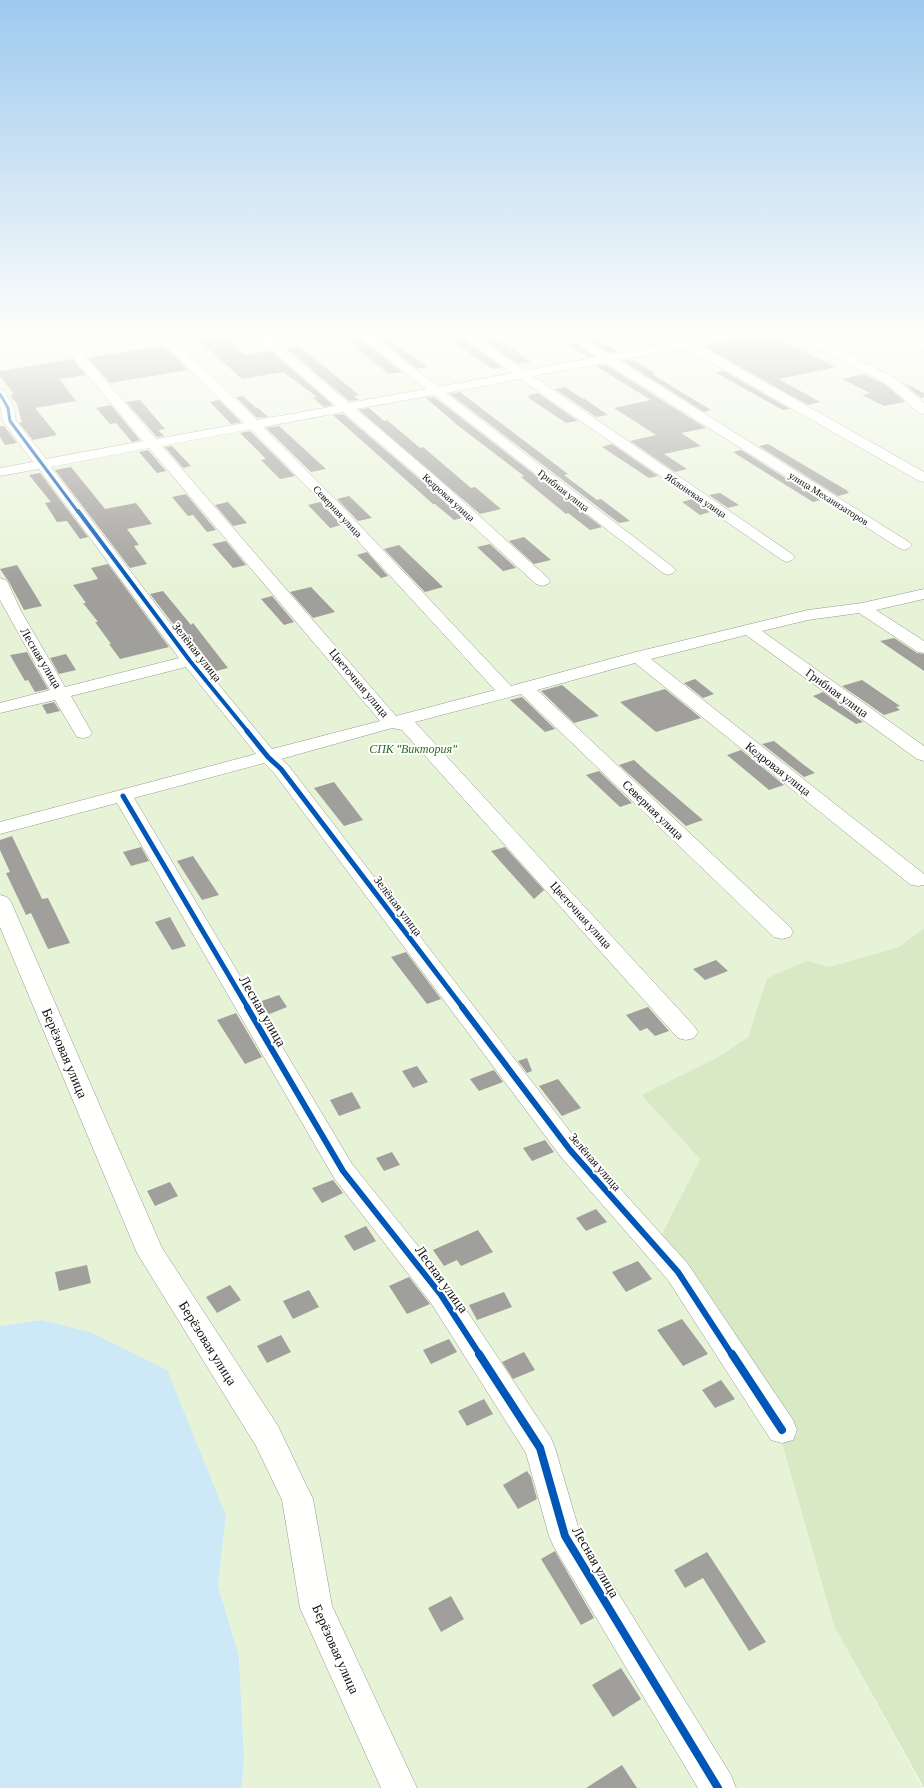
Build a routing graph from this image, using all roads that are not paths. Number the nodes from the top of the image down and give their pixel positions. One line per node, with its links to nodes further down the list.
1 (10, 419): 12 (street, Зелёная улица)
2 (131, 419): 11 (street, Цветочная улица)
3 (248, 419): 10 (street, Северная улица)
4 (284, 419): 10 (street)
5 (360, 419): 18 (street, Кедровая улица)
6 (473, 419): 17 (street, Грибная улица)
7 (587, 419): 16 (street, Яблоневая улица)
8 (705, 419): 15 (street, улица Механизаторов)
9 (821, 419): 14 (street)
10 (254, 425): 11 (street); 26 (street, Северная улица)
11 (152, 444): 12 (street); 29 (street, Цветочная улица)
12 (42, 465): 13 (street); 25 (street, Зелёная улица)
13 (0, 472)
14 (924, 478)
15 (904, 545)
16 (787, 557)
17 (668, 570)
18 (542, 581)
19 (0, 583): 27 (street, Лесная улица)
20 (924, 594): 21 (street)
21 (862, 608): 22 (street); 23 (street)
22 (750, 630): 24 (street); 31 (street, Грибная улица)
23 (924, 648)
24 (638, 657): 26 (street); 35 (street, Кедровая улица)
25 (190, 661): 27 (street); 32 (street, Зелёная улица)
26 (516, 690): 29 (street); 37 (street, Северная улица)
27 (61, 693): 28 (street); 30 (street, Лесная улица)
28 (0, 708)
29 (392, 723): 32 (street); 38 (street, Цветочная улица)
30 (83, 733)
31 (924, 755)
32 (268, 757): 33 (street); 39 (street, Зелёная улица)
33 (123, 796): 34 (street); 41 (street, Лесная улица)
34 (0, 828)
35 (918, 880)
36 (0, 902): 40 (street, Берёзовая улица)
37 (782, 932)
38 (686, 1032)
39 (782, 1430)
40 (400, 1788)
41 (718, 1788)

